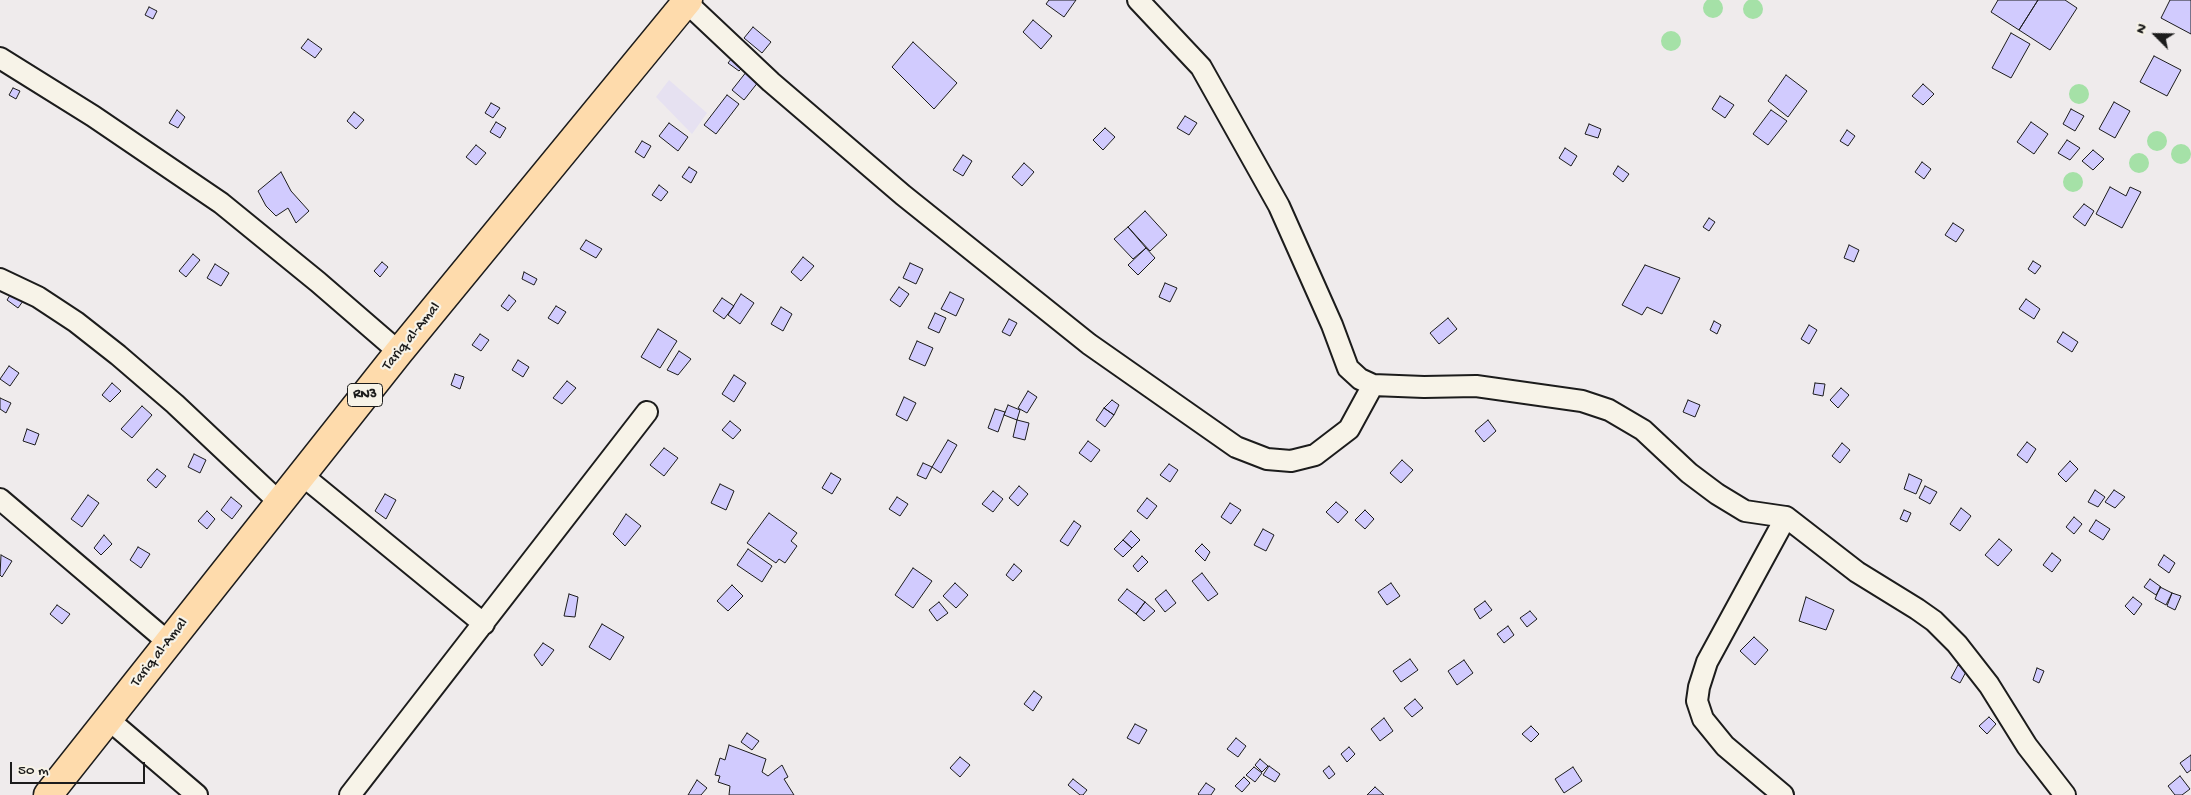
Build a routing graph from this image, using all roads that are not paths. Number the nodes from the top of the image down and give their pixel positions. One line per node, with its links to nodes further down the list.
1 (1138, 0): 6 (street)
2 (687, 1): 5 (highway, Tariq al-Amal / RN3); 6 (street)
3 (0, 58): 5 (street)
4 (0, 279): 10 (street)
5 (399, 352): 8 (highway, Tariq al-Amal / RN3)
6 (1373, 385): 11 (street)
7 (646, 412): 12 (street)
8 (302, 475): 10 (highway, Tariq al-Amal / RN3); 12 (street)
9 (0, 499): 13 (street)
10 (279, 502): 13 (highway, Tariq al-Amal / RN3)
11 (1786, 517): 18 (street); 19 (street)
12 (484, 624): 17 (street)
13 (168, 642): 14 (highway, Tariq al-Amal / RN3)
14 (108, 719): 15 (highway, Tariq al-Amal / RN3); 16 (street)
15 (48, 795)
16 (197, 795)
17 (350, 795)
18 (1783, 795)
19 (2065, 795)

